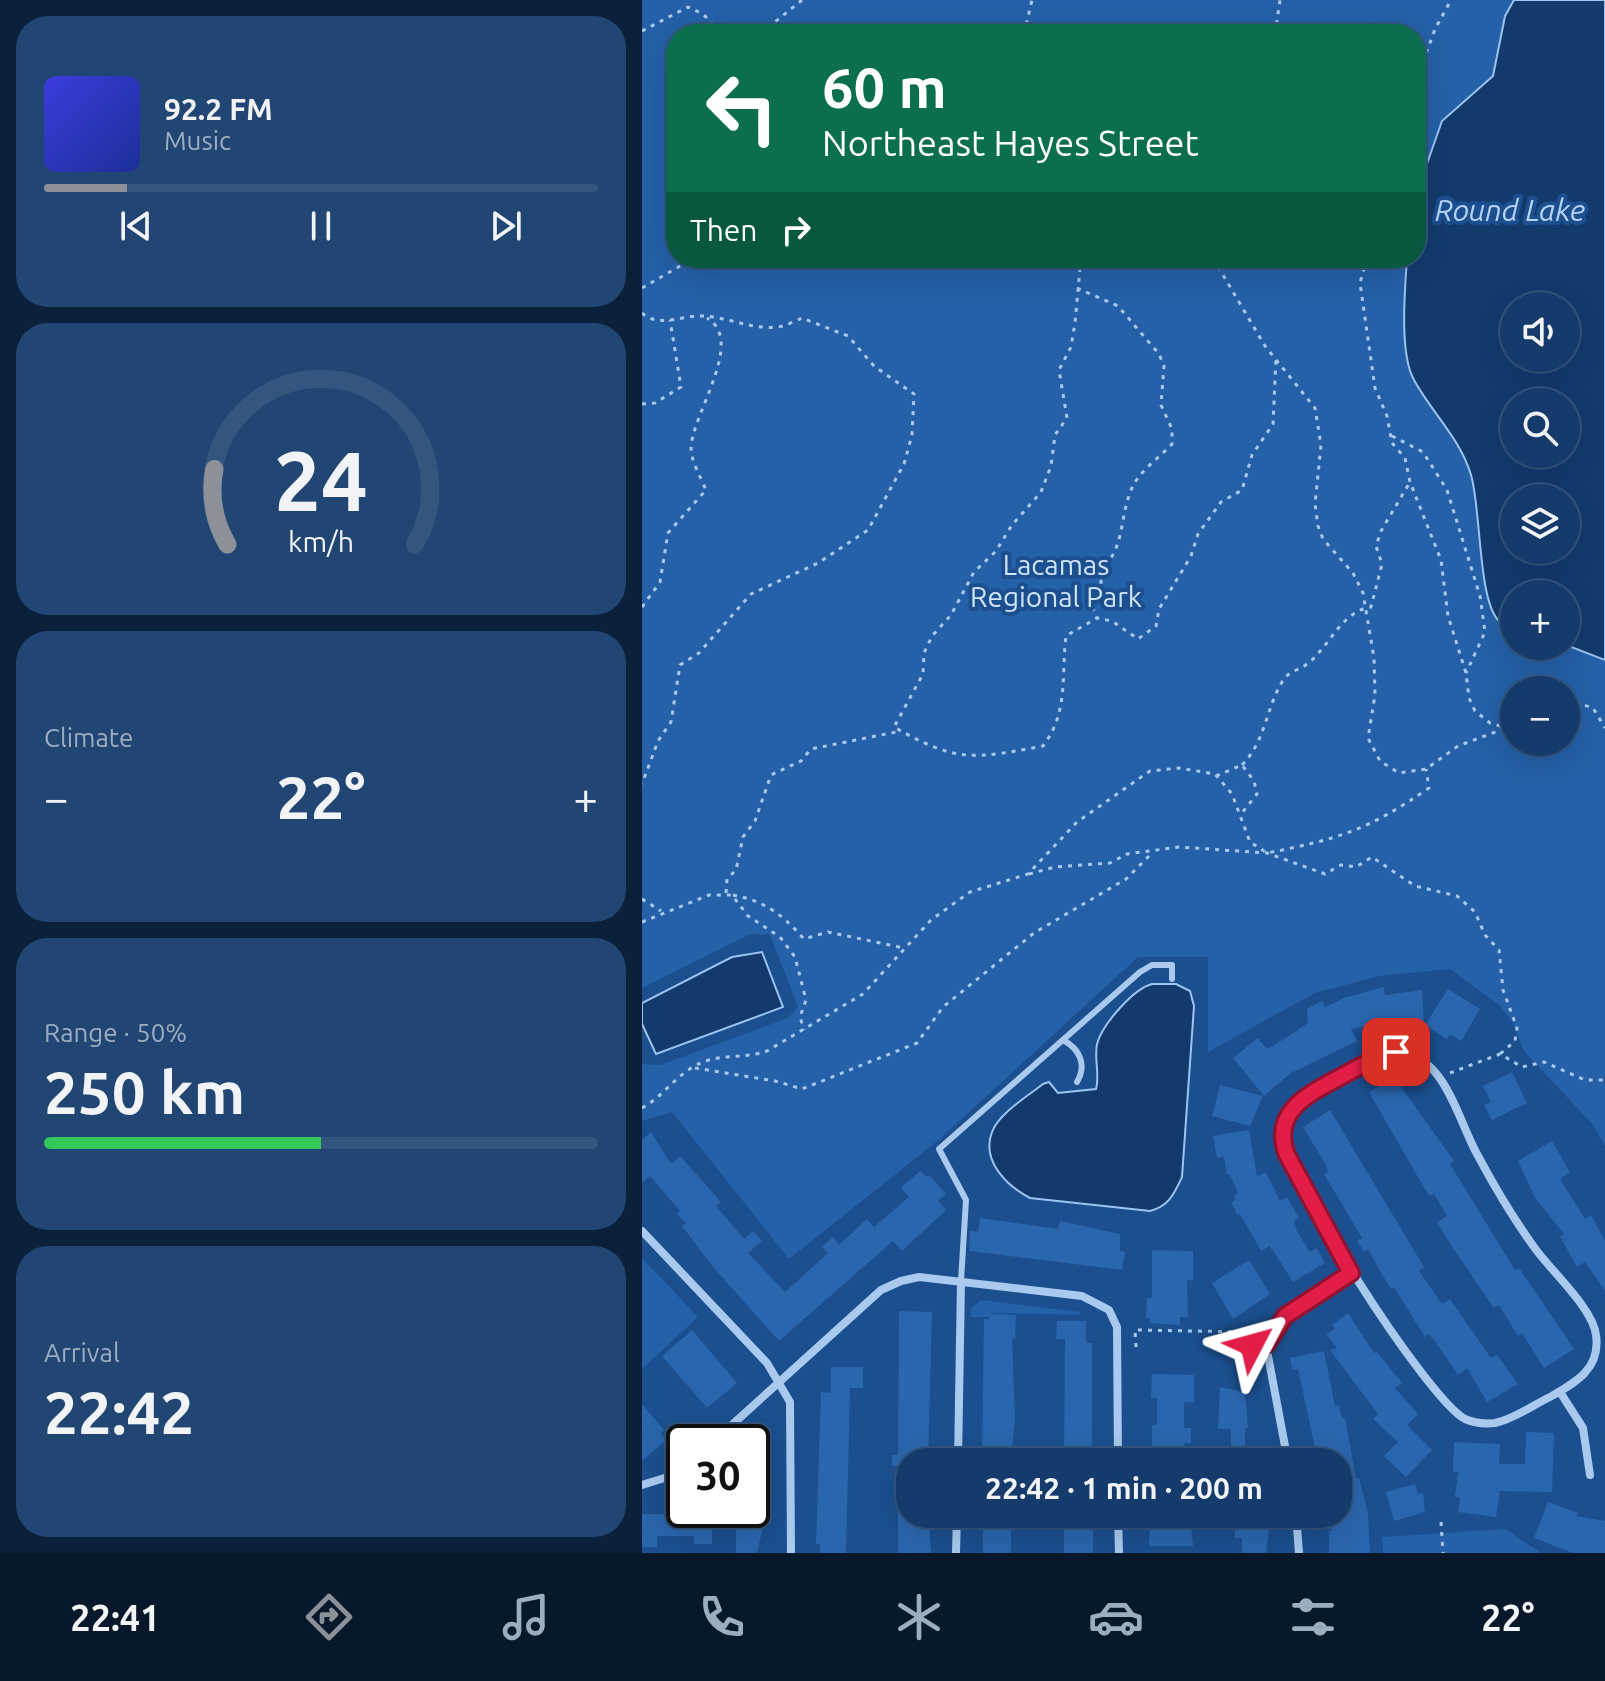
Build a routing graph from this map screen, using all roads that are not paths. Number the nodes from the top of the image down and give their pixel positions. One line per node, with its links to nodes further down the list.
1 (1172, 979): 2 (lane)
2 (1063, 1040): 3 (lane); 6 (lane)
3 (1077, 1082)
4 (642, 1231): 9 (street)
5 (1351, 1273): 7 (street); 10 (street); 10 (street)
6 (961, 1281): 9 (street); 12 (street); 13 (street)
7 (1266, 1345): 8 (street); 14 (street)
8 (1219, 1346)
9 (781, 1381): 11 (street); 21 (street)
10 (1560, 1392): 15 (street)
11 (733, 1424)
12 (958, 1448)
13 (1118, 1448)
14 (1285, 1448)
15 (1590, 1475)
16 (666, 1478): 17 (street)
17 (642, 1485)
18 (957, 1528): 22 (street)
19 (1118, 1528): 23 (street)
20 (1297, 1528): 24 (street)
21 (791, 1553)
22 (956, 1553)
23 (1119, 1553)
24 (1299, 1553)

